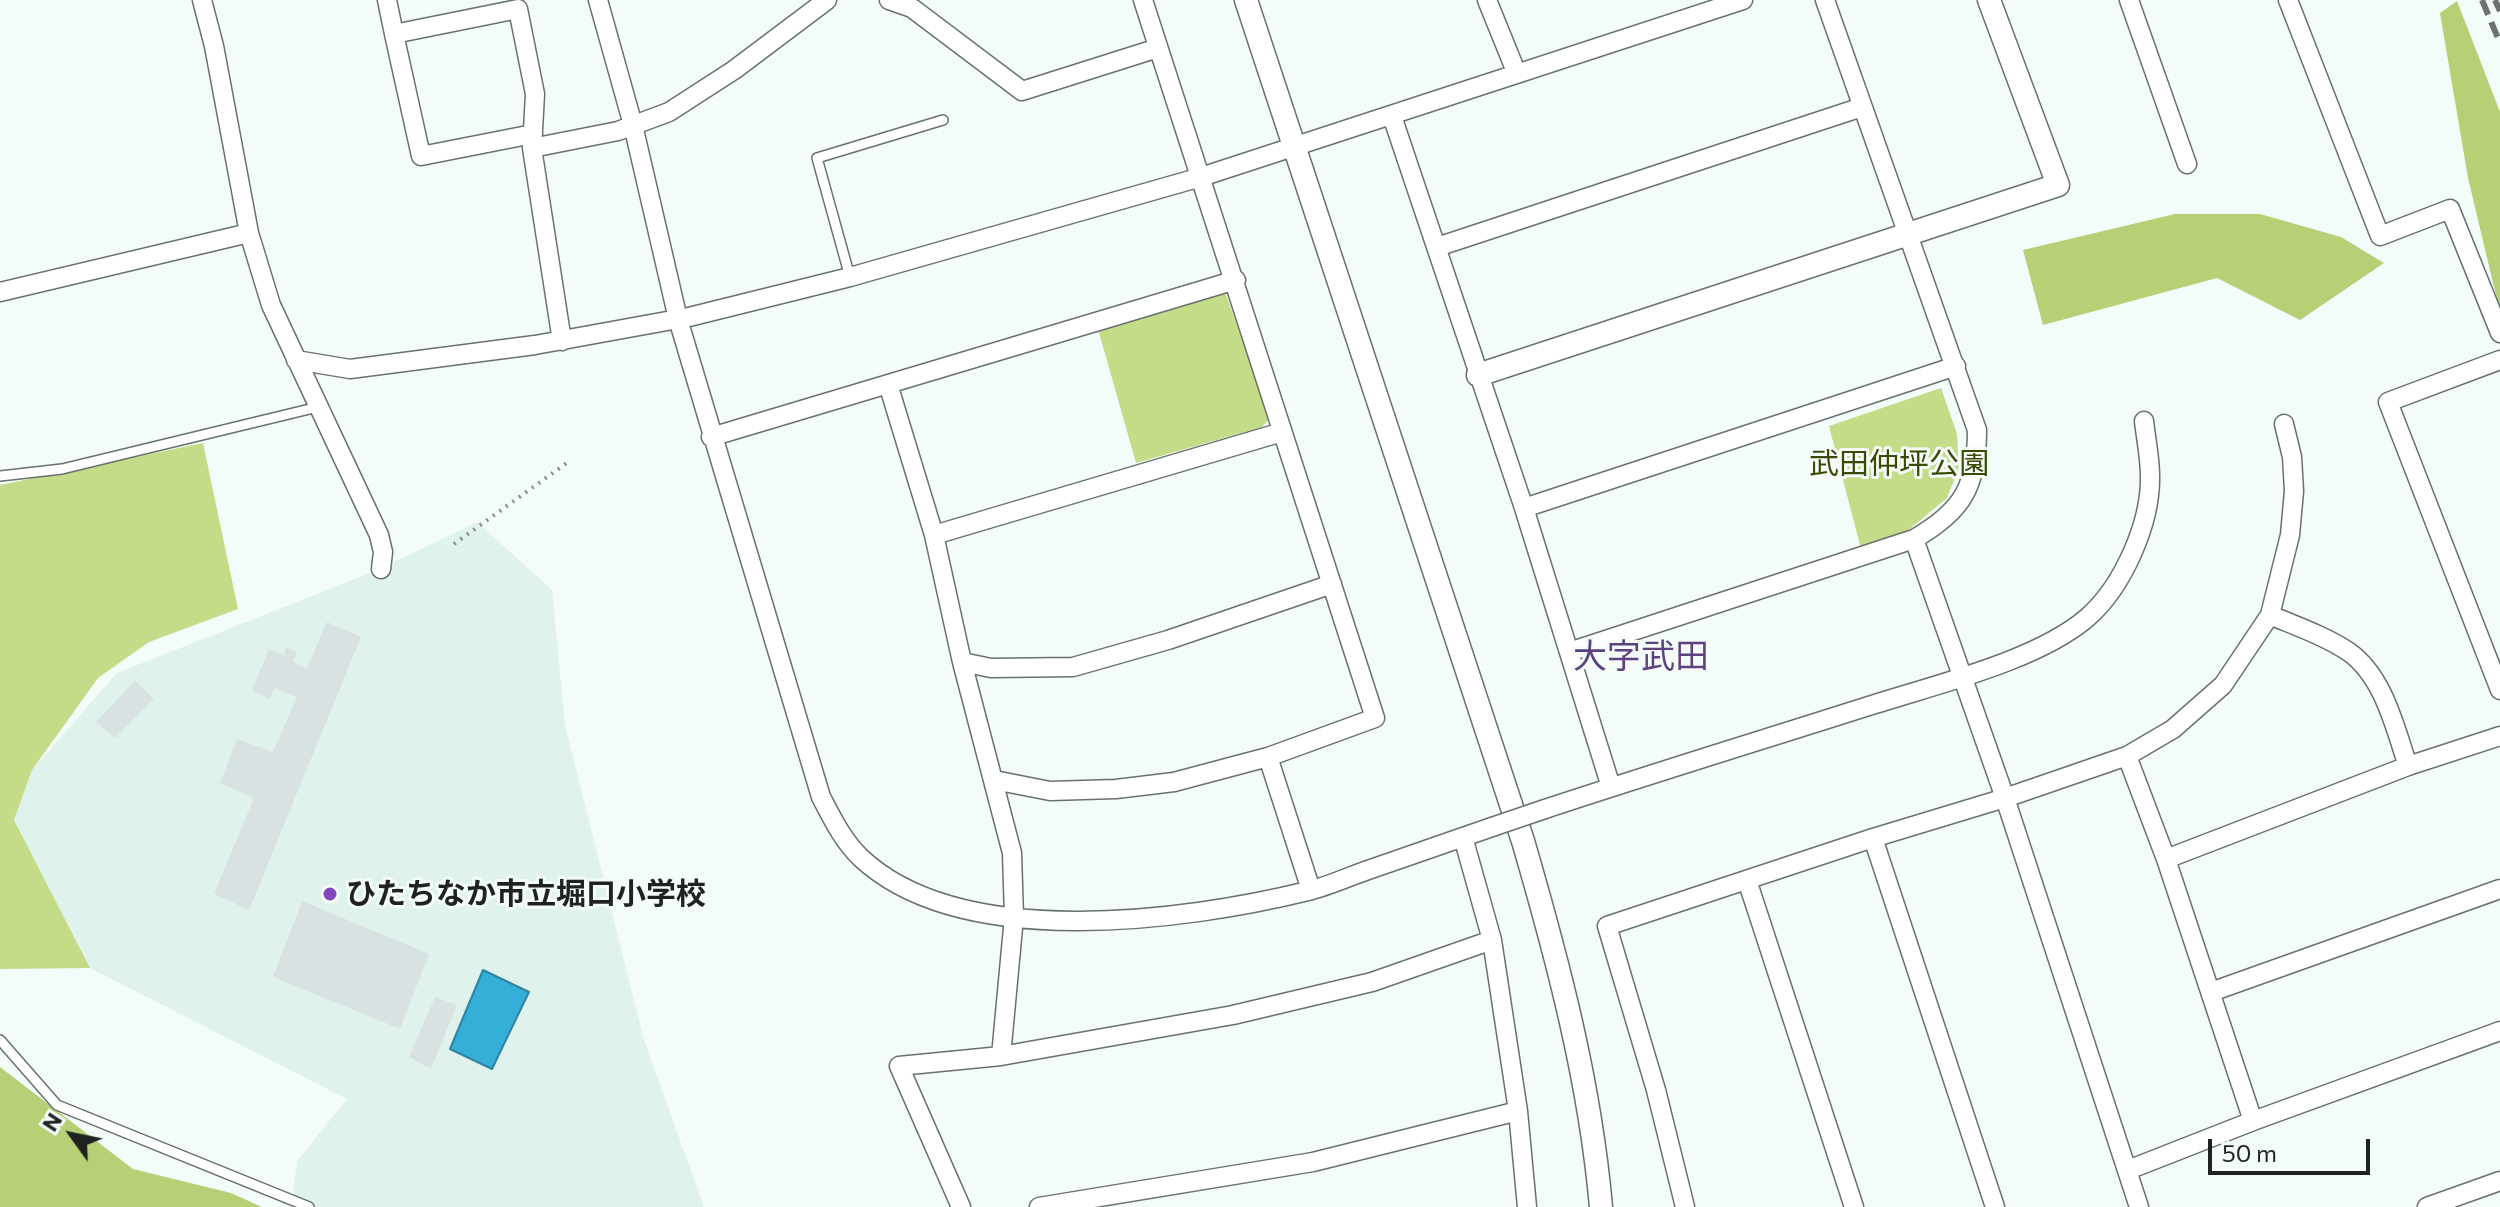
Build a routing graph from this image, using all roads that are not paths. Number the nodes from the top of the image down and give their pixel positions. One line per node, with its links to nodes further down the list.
1 (202, 0): 27 (street)
2 (387, 0): 15 (street)
3 (598, 0): 21 (street)
4 (827, 0): 21 (street)
5 (889, 0): 14 (street)
6 (1143, 0): 16 (street)
7 (1246, 0): 23 (street)
8 (1487, 0): 17 (street)
9 (1743, 0): 17 (street)
10 (1825, 0): 18 (street)
11 (1989, 0): 26 (street)
12 (2129, 0): 24 (street)
13 (2288, 0): 33 (street)
14 (914, 4): 16 (street)
15 (394, 34): 22 (street); 22 (street)
16 (1158, 48): 25 (street)
17 (1517, 74): 19 (street)
18 (1862, 107): 26 (street); 28 (street)
19 (1392, 116): 23 (street); 28 (street)
20 (943, 120): 29 (lane)
21 (633, 125): 22 (street); 32 (street)
22 (532, 141): 34 (street)
23 (1296, 147): 25 (street); 83 (street)
24 (2187, 164)
25 (1201, 177): 29 (street); 30 (street)
26 (1909, 232): 37 (street); 38 (street)
27 (249, 233): 31 (street); 35 (street)
28 (1437, 247): 38 (street)
29 (850, 277): 32 (street)
30 (1236, 280): 39 (street); 43 (street)
31 (0, 292)
32 (678, 319): 34 (street); 44 (street)
33 (2500, 333)
34 (562, 341): 35 (street)
35 (296, 360): 40 (street)
36 (2500, 360): 55 (street)
37 (1956, 366): 46 (street); 48 (street)
38 (1478, 375): 46 (street)
39 (888, 384): 44 (street); 47 (street)
40 (318, 407): 45 (lane); 49 (street)
41 (2144, 421): 54 (street)
42 (2284, 424): 51 (street)
43 (1282, 432): 47 (street); 50 (street)
44 (711, 437): 69 (street)
45 (0, 476)
46 (1524, 508): 52 (street)
47 (934, 535): 53 (street)
48 (1914, 539): 52 (street); 54 (street)
49 (381, 569)
50 (1332, 584): 53 (street); 58 (street)
51 (2270, 615): 57 (street); 59 (street)
52 (1569, 652): 61 (street)
53 (962, 662): 60 (street)
54 (1963, 677): 61 (street); 62 (street)
55 (2500, 690)
56 (2500, 736): 59 (street)
57 (2127, 756): 62 (street); 65 (street)
58 (1268, 757): 60 (street); 68 (street)
59 (2408, 766): 65 (street)
60 (994, 780): 69 (street)
61 (1611, 787): 63 (street, bridge)
62 (2005, 798): 64 (street); 77 (street)
63 (1463, 837): 68 (street); 70 (street)
64 (1873, 838): 66 (street); 86 (street)
65 (2166, 859): 71 (street)
66 (1747, 880): 84 (street); 85 (street)
67 (2500, 889): 71 (street)
68 (1311, 890): 69 (street)
69 (1014, 917): 74 (street)
70 (1492, 940): 74 (street); 75 (street)
71 (2211, 992): 76 (street)
72 (2500, 1031): 76 (street)
73 (0, 1040): 79 (lane)
74 (1001, 1056): 80 (street)
75 (1518, 1111): 81 (street); 82 (street)
76 (2253, 1121): 77 (street)
77 (2128, 1170): 87 (street)
78 (2500, 1181): 88 (street)
79 (309, 1207)
80 (961, 1207)
81 (1039, 1207)
82 (1527, 1207)
83 (1601, 1207)
84 (1685, 1207)
85 (1854, 1207)
86 (1995, 1207)
87 (2139, 1207)
88 (2427, 1207)

